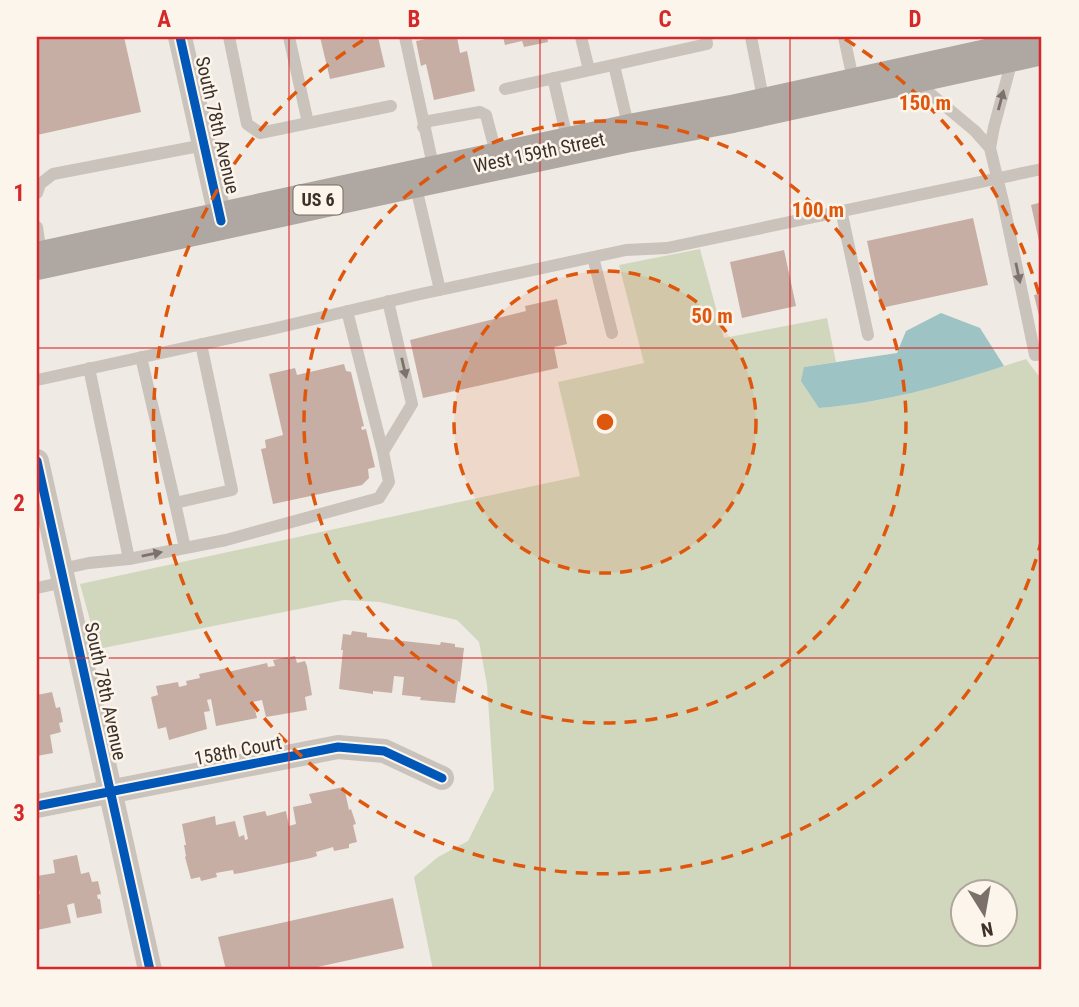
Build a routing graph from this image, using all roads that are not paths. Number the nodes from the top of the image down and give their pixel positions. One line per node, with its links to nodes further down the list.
1 (180, 37): 21 (street, South 78th Avenue)
2 (229, 37): 18 (lane)
3 (289, 37): 18 (lane)
4 (405, 37): 19 (lane)
5 (581, 37): 11 (lane)
6 (706, 37): 10 (lane)
7 (751, 37): 17 (lane)
8 (844, 37): 14 (lane)
9 (1031, 46): 12 (main road, West 159th Street / US 6); 23 (lane, one-way to 9)
10 (614, 65): 11 (lane); 20 (lane)
11 (589, 70): 13 (lane)
12 (908, 75): 14 (main road, West 159th Street / US 6); 23 (lane)
13 (553, 78): 15 (lane); 22 (lane)
14 (854, 87): 17 (main road, West 159th Street / US 6)
15 (505, 89)
16 (391, 106): 18 (lane)
17 (765, 106): 20 (main road, West 159th Street / US 6)
18 (308, 123)
19 (423, 127): 24 (lane); 26 (lane)
20 (630, 133): 22 (main road, West 159th Street / US 6)
21 (204, 145): 28 (lane); 30 (street, South 78th Avenue)
22 (569, 146): 24 (main road, West 159th Street / US 6)
23 (990, 148): 27 (lane)
24 (498, 161): 26 (main road, West 159th Street / US 6)
25 (1042, 169): 27 (lane)
26 (424, 177): 30 (main road, West 159th Street / US 6); 33 (lane)
27 (998, 178): 29 (lane); 39 (lane, one-way to 39)
28 (37, 193)
29 (841, 210): 32 (lane); 37 (lane)
30 (221, 221): 31 (main road, West 159th Street / US 6)
31 (38, 249)
32 (593, 257): 33 (lane); 36 (lane)
33 (440, 290): 34 (lane)
34 (388, 301): 35 (lane); 43 (lane, one-way to 43)
35 (347, 311): 38 (lane); 43 (lane)
36 (612, 332)
37 (868, 335)
38 (201, 344): 40 (lane); 45 (lane)
39 (1042, 354)
40 (141, 357): 41 (lane); 45 (lane)
41 (89, 368): 42 (lane); 47 (lane)
42 (37, 380)
43 (383, 452): 46 (lane)
44 (37, 461): 48 (street, South 78th Avenue)
45 (175, 503): 46 (lane)
46 (185, 548): 47 (lane, one-way to 46)
47 (129, 559): 48 (lane)
48 (62, 575): 49 (lane); 51 (street, South 78th Avenue)
49 (37, 588)
50 (442, 778): 51 (street, 158th Court)
51 (110, 793): 52 (street, 158th Court); 53 (street, South 78th Avenue)
52 (37, 806)
53 (150, 970)

